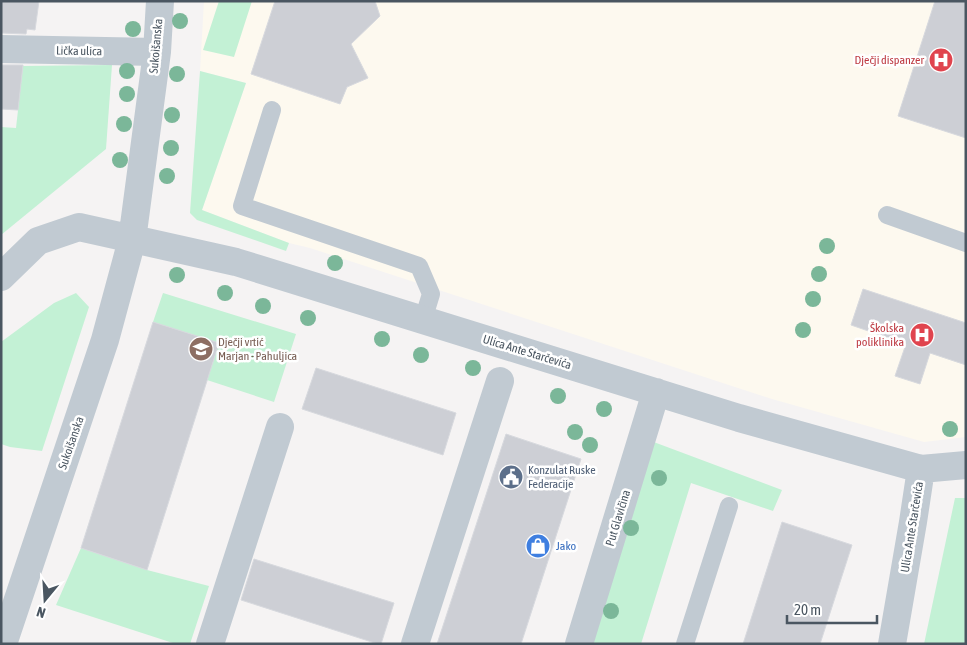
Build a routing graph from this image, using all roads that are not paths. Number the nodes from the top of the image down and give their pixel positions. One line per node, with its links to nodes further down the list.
1 (160, 1): 3 (street, Sukoišanska)
2 (1, 49): 3 (street, Lička ulica)
3 (157, 52): 6 (street, Sukoišanska)
4 (272, 110): 9 (lane)
5 (887, 215): 7 (lane)
6 (132, 240): 8 (street); 9 (street, Ulica Ante Starčevića); 16 (street, Sukoišanska)
7 (966, 242)
8 (1, 277)
9 (423, 320): 11 (street, Ulica Ante Starčevića)
10 (500, 381): 18 (street)
11 (656, 392): 14 (street, Ulica Ante Starčevića); 19 (street, Put Glavičina)
12 (280, 427): 17 (street)
13 (966, 465): 14 (street, Ulica Ante Starčevića)
14 (921, 469): 21 (street, Ulica Ante Starčevića)
15 (729, 506): 20 (lane)
16 (3, 644)
17 (210, 644)
18 (415, 644)
19 (579, 644)
20 (685, 644)
21 (892, 644)

